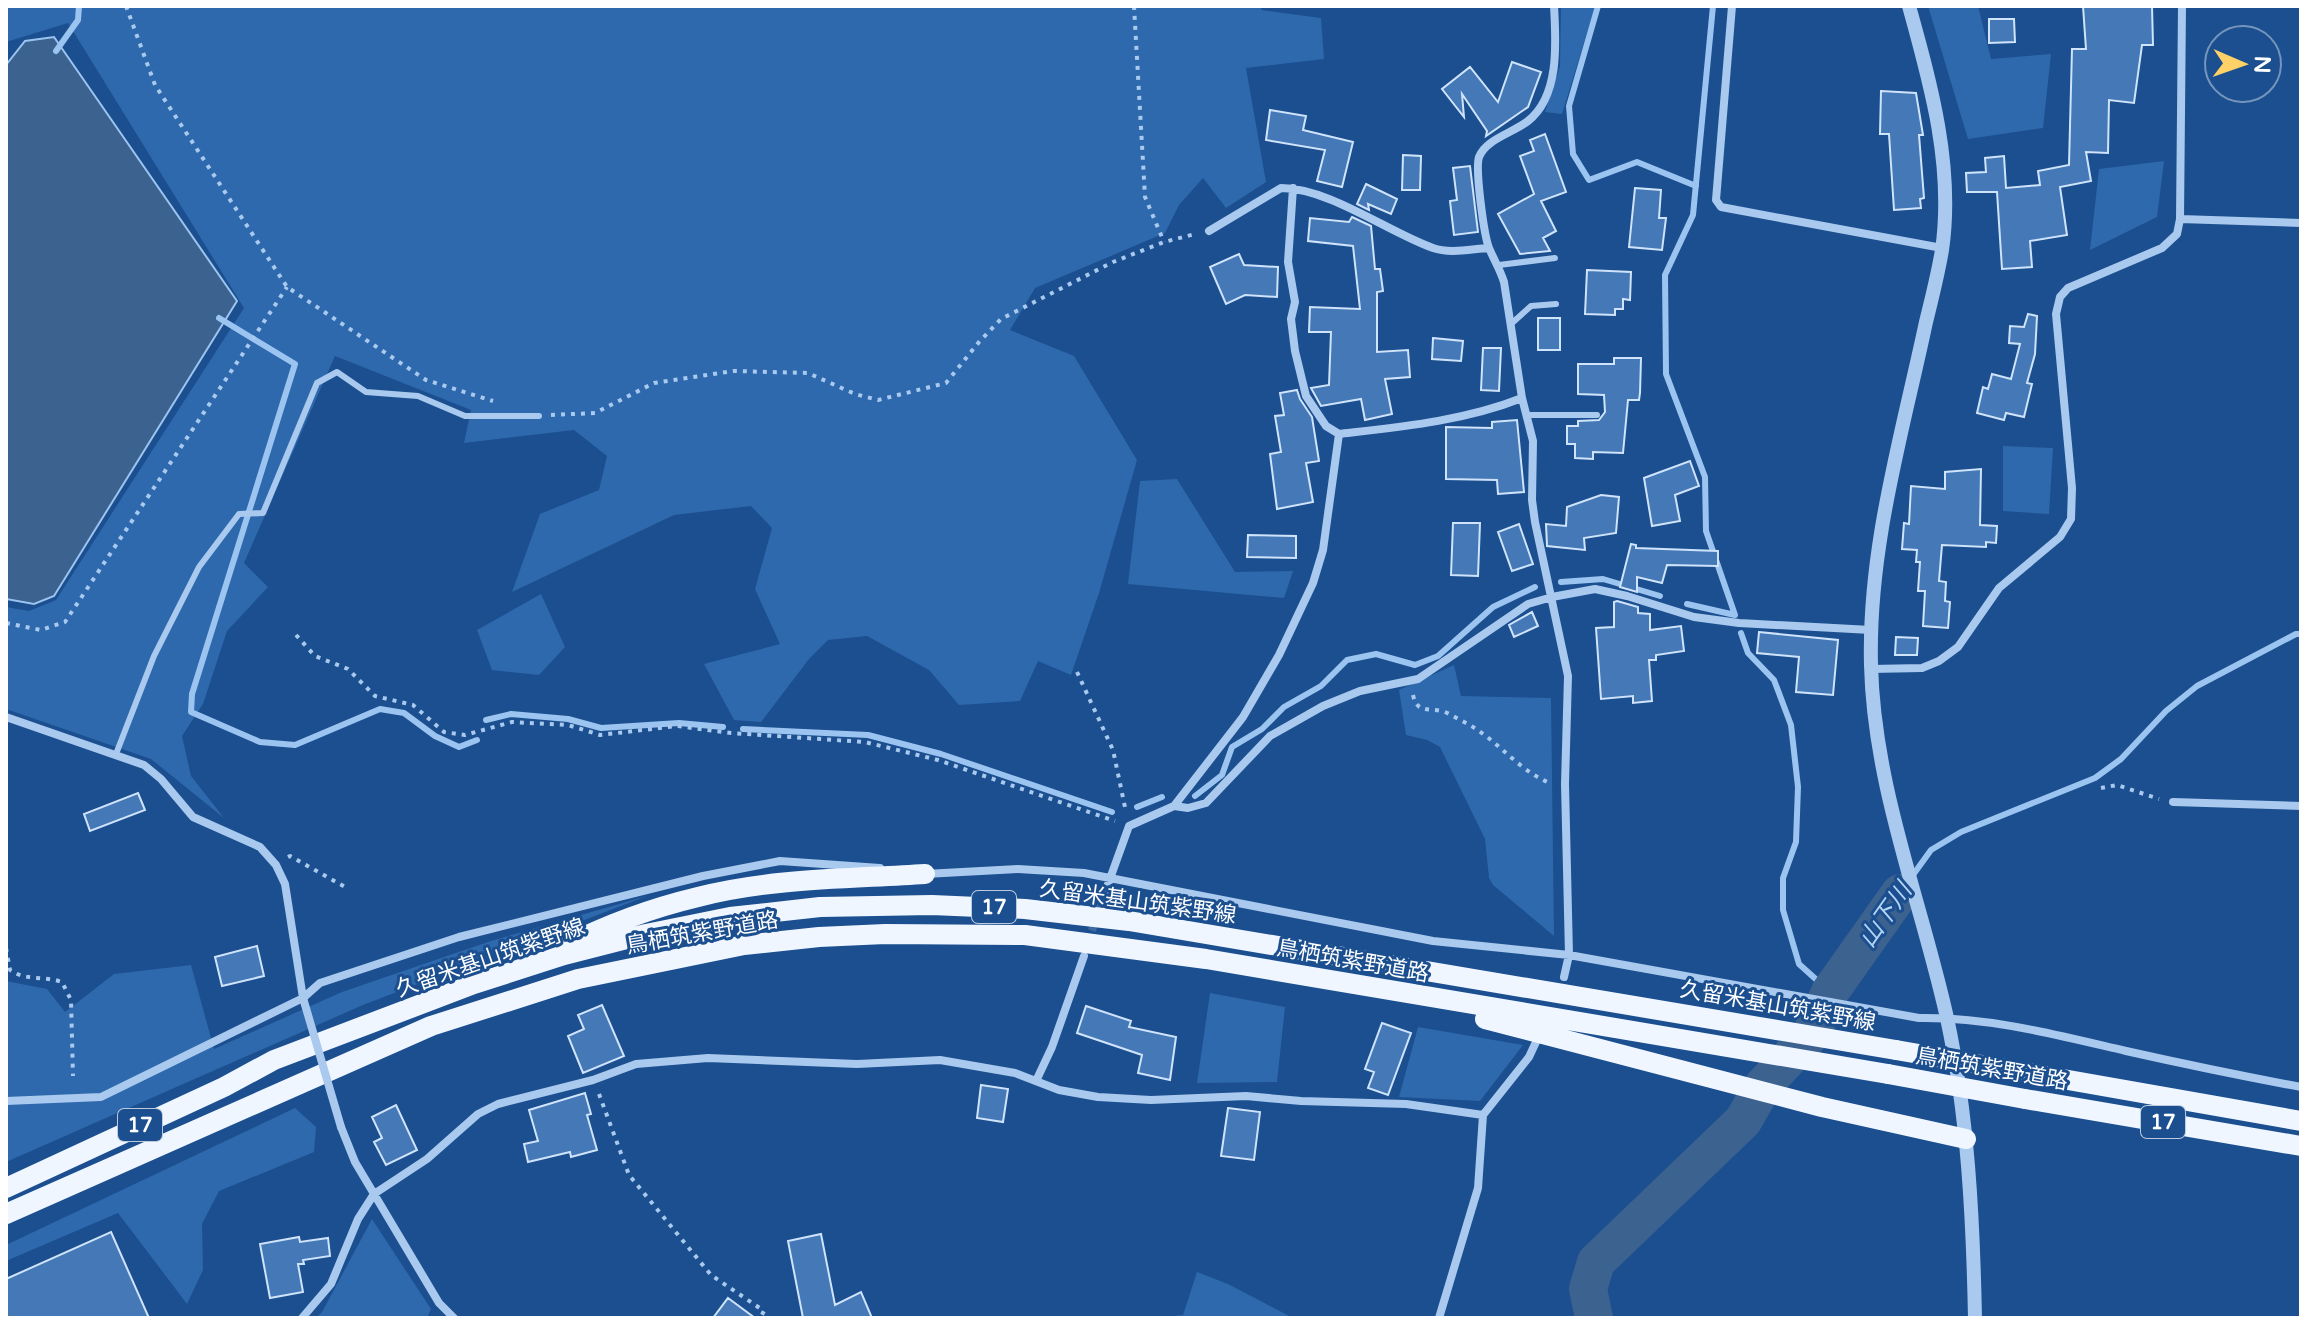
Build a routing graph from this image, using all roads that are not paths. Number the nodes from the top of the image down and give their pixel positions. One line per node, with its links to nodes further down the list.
1 (1554, 6): 9 (street)
2 (1732, 6): 10 (street)
3 (1909, 6): 10 (street)
4 (2182, 6): 6 (street)
5 (1293, 188): 8 (street); 9 (street); 19 (street)
6 (2180, 219): 7 (street); 22 (street)
7 (2301, 223)
8 (1209, 231)
9 (1489, 248): 12 (street)
10 (1942, 248): 21 (street)
11 (1555, 258): 12 (lane)
12 (1499, 265): 14 (street)
13 (1556, 304): 14 (lane)
14 (1511, 324): 15 (street)
15 (1522, 398): 16 (street); 19 (street)
16 (1528, 415): 17 (lane); 20 (street)
17 (1597, 415)
18 (539, 416): 24 (lane)
19 (1339, 434): 26 (street)
20 (1552, 597): 21 (street); 26 (street); 31 (street)
21 (1871, 630): 22 (street)
22 (1871, 669): 37 (street)
23 (6, 717): 24 (street)
24 (116, 754): 36 (street)
25 (2173, 802): 27 (street)
26 (1174, 806): 29 (street)
27 (2301, 806)
28 (925, 874): 29 (street); 33 (main road); 36 (street)
29 (1111, 877): 30 (street); 31 (street)
30 (1103, 898)
31 (1569, 955): 34 (street); 37 (street)
32 (1084, 956): 39 (street)
33 (518, 969): 43 (main road, 久留米基山筑紫野線 / 17, bridge); 46 (main road, 久留米基山筑紫野線 / 17)
34 (1564, 977)
35 (1329, 981): 44 (main road); 45 (main road, 鳥栖筑紫野道路 / 17, bridge); 48 (main road, 鳥栖筑紫野道路 / 17)
36 (303, 998): 41 (street); 47 (street, bridge)
37 (1947, 1017): 40 (street); 44 (street)
38 (1536, 1042): 42 (street)
39 (1036, 1081): 42 (street); 47 (street)
40 (2301, 1087)
41 (6, 1101)
42 (1483, 1115): 51 (street)
43 (2301, 1121)
44 (1966, 1139): 52 (street)
45 (2301, 1146)
46 (6, 1188)
47 (374, 1194): 49 (street); 50 (street)
48 (6, 1214)
49 (302, 1318)
50 (454, 1318)
51 (1439, 1318)
52 (1975, 1318)

